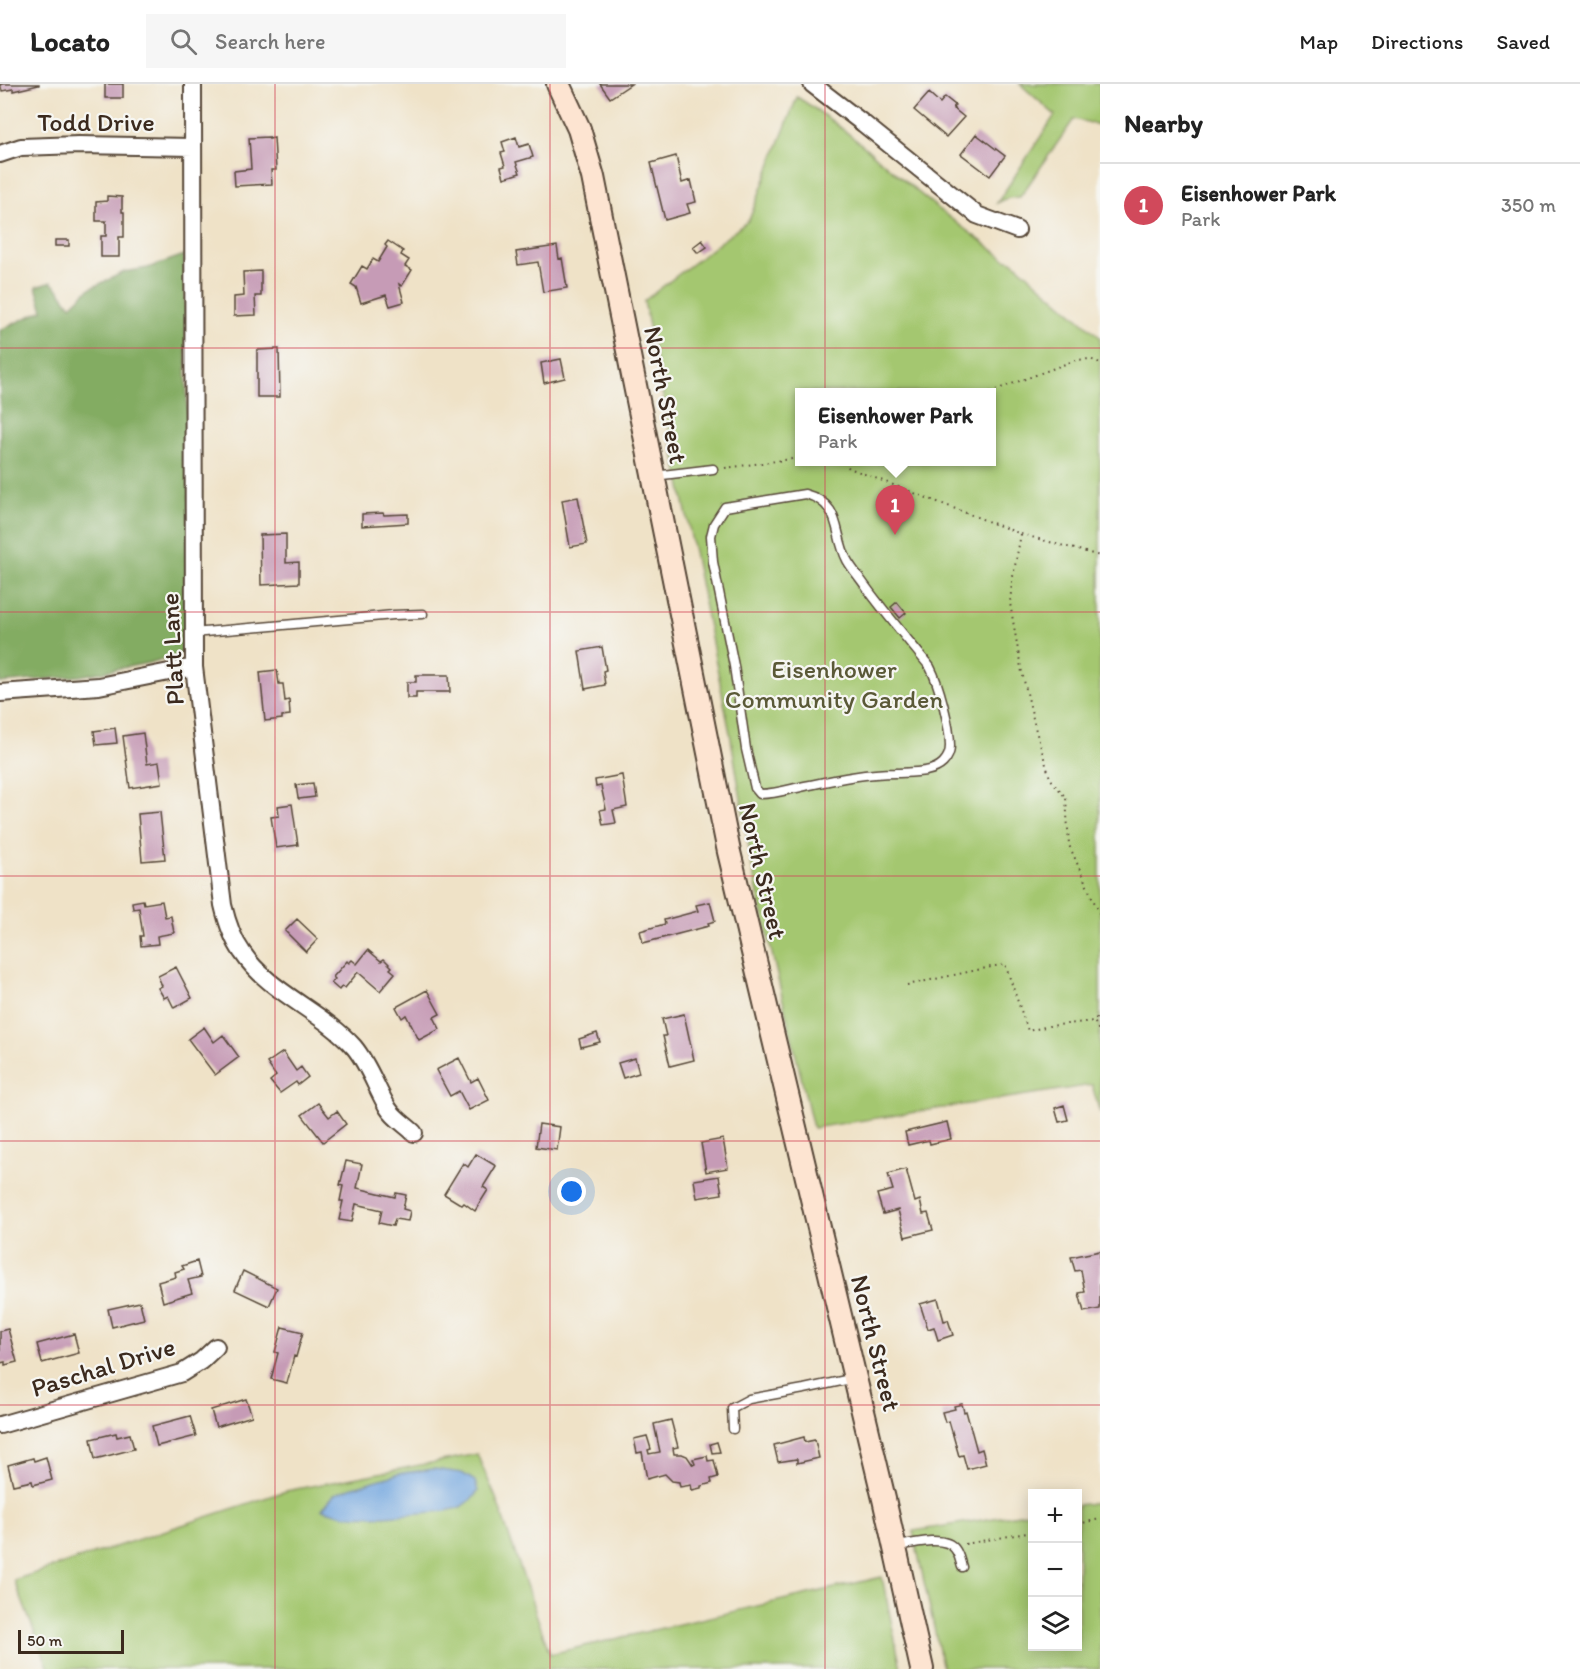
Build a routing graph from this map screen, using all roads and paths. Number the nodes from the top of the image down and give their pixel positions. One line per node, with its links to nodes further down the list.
1 (193, 84): 4 (street, Platt Lane)
2 (558, 84): 12 (main road, North Street)
3 (812, 84): 6 (street)
4 (193, 147): 5 (street, Todd Drive); 17 (street, Platt Lane)
5 (0, 154)
6 (1017, 230)
7 (1100, 363): 8 (path)
8 (996, 391)
9 (795, 459): 11 (path)
10 (847, 466): 14 (path)
11 (713, 469): 12 (lane)
12 (653, 476): 27 (main road, North Street)
13 (779, 498): 13 (lane)
14 (1021, 534): 15 (path); 20 (path)
15 (1100, 556)
16 (423, 614): 17 (lane)
17 (193, 633): 18 (street, Platt Lane)
18 (194, 667): 19 (street); 25 (street, Platt Lane)
19 (0, 693)
20 (1100, 915)
21 (907, 986): 23 (path)
22 (1100, 1013): 23 (path)
23 (1094, 1021): 24 (path)
24 (1100, 1033)
25 (414, 1133)
26 (216, 1347): 28 (street, Paschal Drive)
27 (855, 1378): 29 (lane); 33 (main road, North Street)
28 (0, 1425)
29 (733, 1429)
30 (1100, 1519): 31 (path)
31 (1082, 1523)
32 (1028, 1533): 34 (path)
33 (895, 1547): 34 (lane); 36 (main road, North Street)
34 (955, 1548): 35 (lane)
35 (962, 1568)
36 (922, 1669)

